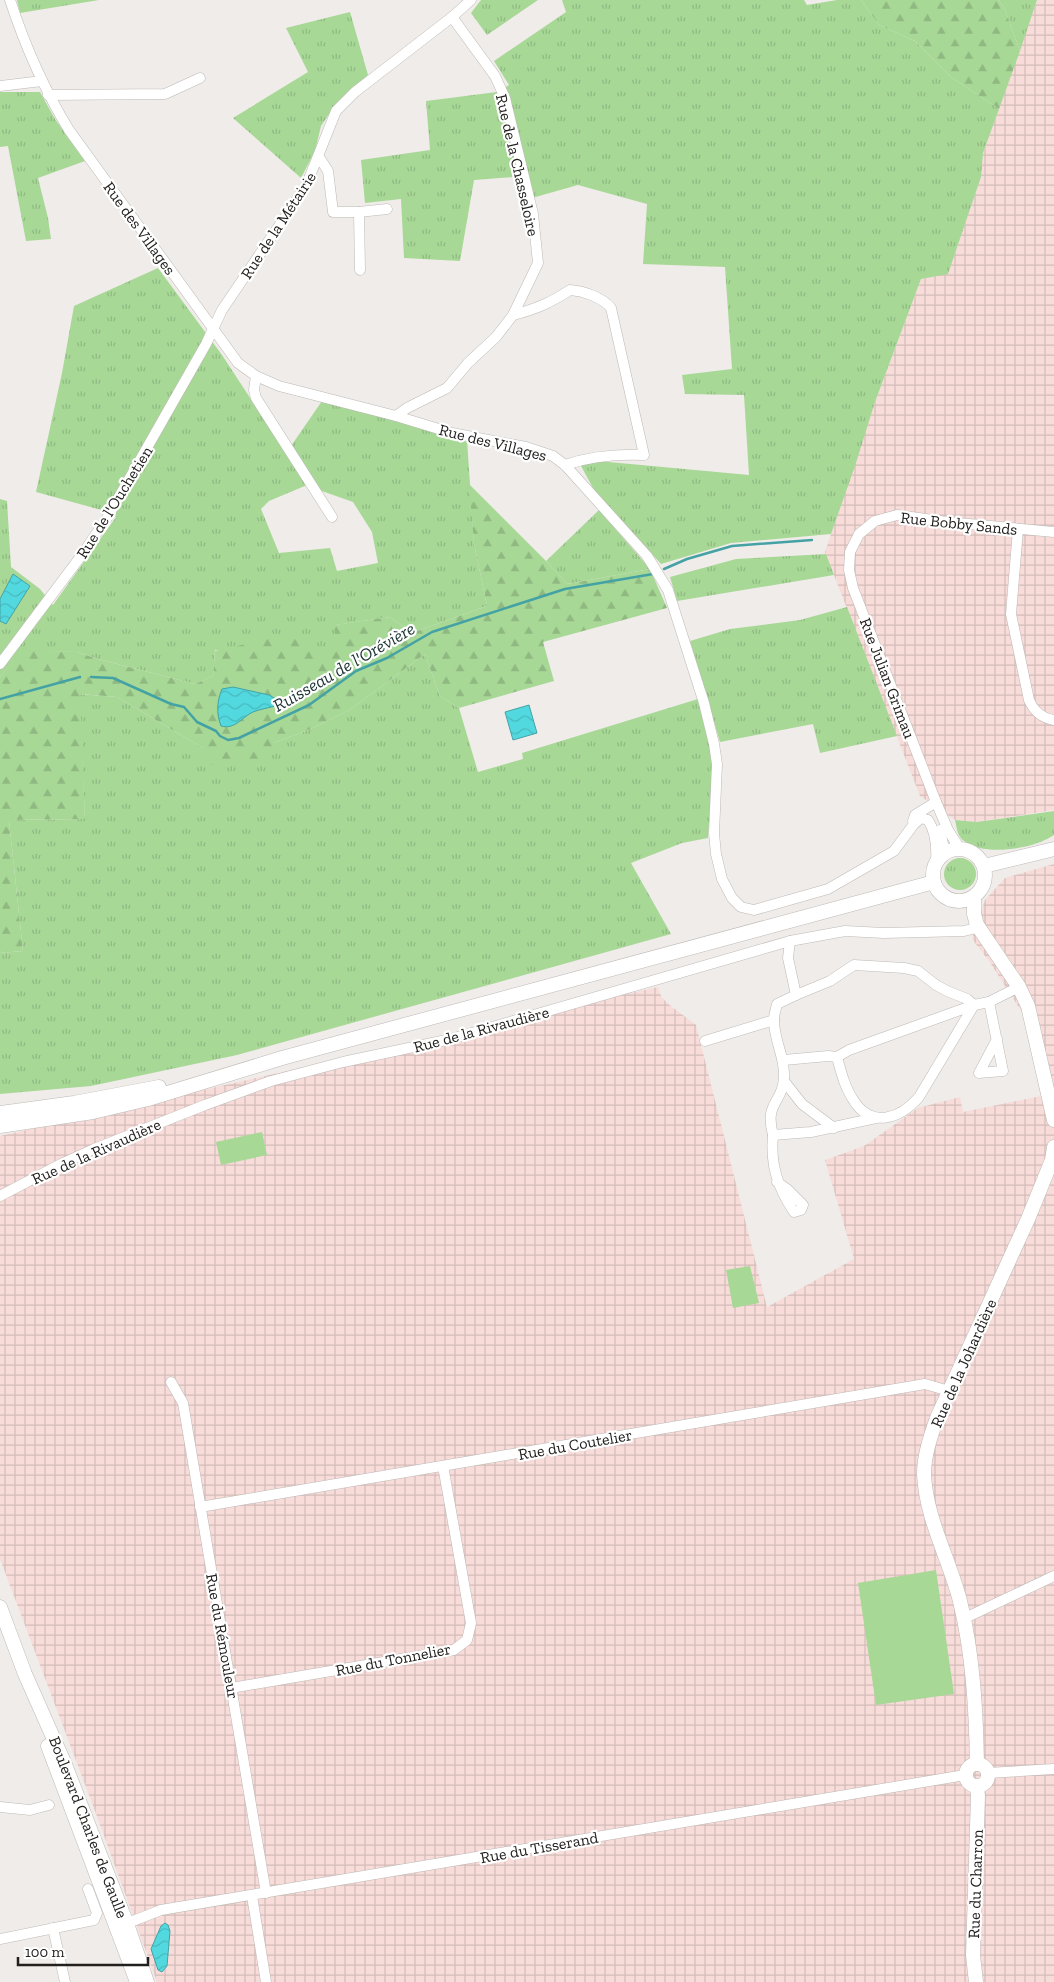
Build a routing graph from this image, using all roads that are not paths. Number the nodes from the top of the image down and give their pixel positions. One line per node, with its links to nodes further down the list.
1 (10, 0): 5 (street, Rue des Villages)
2 (471, 0): 3 (street, Rue de la Métairie)
3 (452, 17): 8 (street, Rue de la Métairie); 12 (street, Rue de la Chasseloire)
4 (200, 78): 7 (street)
5 (42, 81): 6 (street); 7 (street, Rue des Villages)
6 (0, 86)
7 (48, 95): 13 (street, Rue des Villages)
8 (319, 157): 10 (street); 13 (street, Rue de la Métairie)
9 (387, 209): 10 (street)
10 (359, 212): 11 (street)
11 (360, 270)
12 (513, 316): 15 (street, Rue de la Chasseloire); 16 (street)
13 (213, 330): 14 (street, Rue des Villages); 21 (street, Rue de l'Ouchetien)
14 (256, 376): 15 (street, Rue des Villages); 17 (street)
15 (396, 416): 16 (street, Rue des Villages)
16 (565, 465): 24 (street, Rue des Villages)
17 (332, 517)
18 (1018, 529): 19 (street, Rue Bobby Sands); 20 (street, Rue Bobby Sands); 22 (street)
19 (1054, 532)
20 (850, 552): 23 (street, Rue Julian Grimau)
21 (0, 664)
22 (1054, 720)
23 (936, 802): 24 (street); 25 (street, Rue Julian Grimau); 27 (street, Rue Julian Grimau)
24 (908, 833): 27 (street)
25 (960, 849): 27 (street); 28 (street)
26 (1054, 849): 28 (street)
27 (940, 858): 29 (street)
28 (984, 866): 30 (street)
29 (934, 882): 31 (street); 43 (street)
30 (974, 897): 31 (street); 32 (street)
31 (952, 901): 32 (street)
32 (977, 925): 33 (street, Rue de la Rivaudière); 34 (street)
33 (790, 941): 35 (street); 53 (street, Rue de la Rivaudière)
34 (1019, 988): 36 (street); 47 (street)
35 (796, 995): 37 (street); 38 (street)
36 (989, 1002): 37 (street); 39 (street)
37 (974, 1005): 41 (street); 46 (street)
38 (774, 1020): 40 (street); 42 (street)
39 (997, 1039)
40 (705, 1041)
41 (837, 1057): 42 (street); 46 (street)
42 (784, 1060): 44 (street)
43 (243, 1070): 45 (street); 48 (street)
44 (784, 1081): 49 (street); 50 (street)
45 (0, 1113)
46 (876, 1118): 49 (street)
47 (1054, 1120)
48 (0, 1126)
49 (834, 1128): 50 (street)
50 (773, 1135): 52 (street)
51 (1054, 1147): 55 (street, Rue de la Johardière)
52 (778, 1182)
53 (0, 1196)
54 (171, 1382): 57 (street, Rue du Rémouleur)
55 (949, 1391): 56 (street, Rue du Coutelier); 60 (street, Rue de la Johardière)
56 (444, 1466): 57 (street, Rue du Coutelier); 61 (street, Rue du Tonnelier)
57 (200, 1507): 61 (street, Rue du Rémouleur)
58 (1054, 1576): 60 (street)
59 (0, 1607): 72 (street, Boulevard Charles de Gaulle)
60 (963, 1619): 62 (street, Rue de la Johardière)
61 (232, 1688): 70 (street, Rue du Rémouleur)
62 (977, 1764): 64 (street); 65 (street)
63 (1054, 1769): 64 (street)
64 (988, 1773): 66 (street)
65 (965, 1775): 66 (street); 70 (street, Rue du Tisserand)
66 (977, 1787): 79 (street, Rue du Charron)
67 (48, 1805): 68 (street)
68 (0, 1807)
69 (88, 1889): 73 (street)
70 (266, 1893): 71 (street, Rue du Tisserand)
71 (252, 1896): 72 (street, Rue du Tisserand); 78 (street)
72 (122, 1926): 76 (street, Boulevard Charles de Gaulle); 77 (street, Boulevard Charles de Gaulle)
73 (53, 1928): 74 (street); 75 (street)
74 (0, 1939)
75 (65, 1982)
76 (137, 1982)
77 (147, 1982)
78 (266, 1982)
79 (976, 1982)

